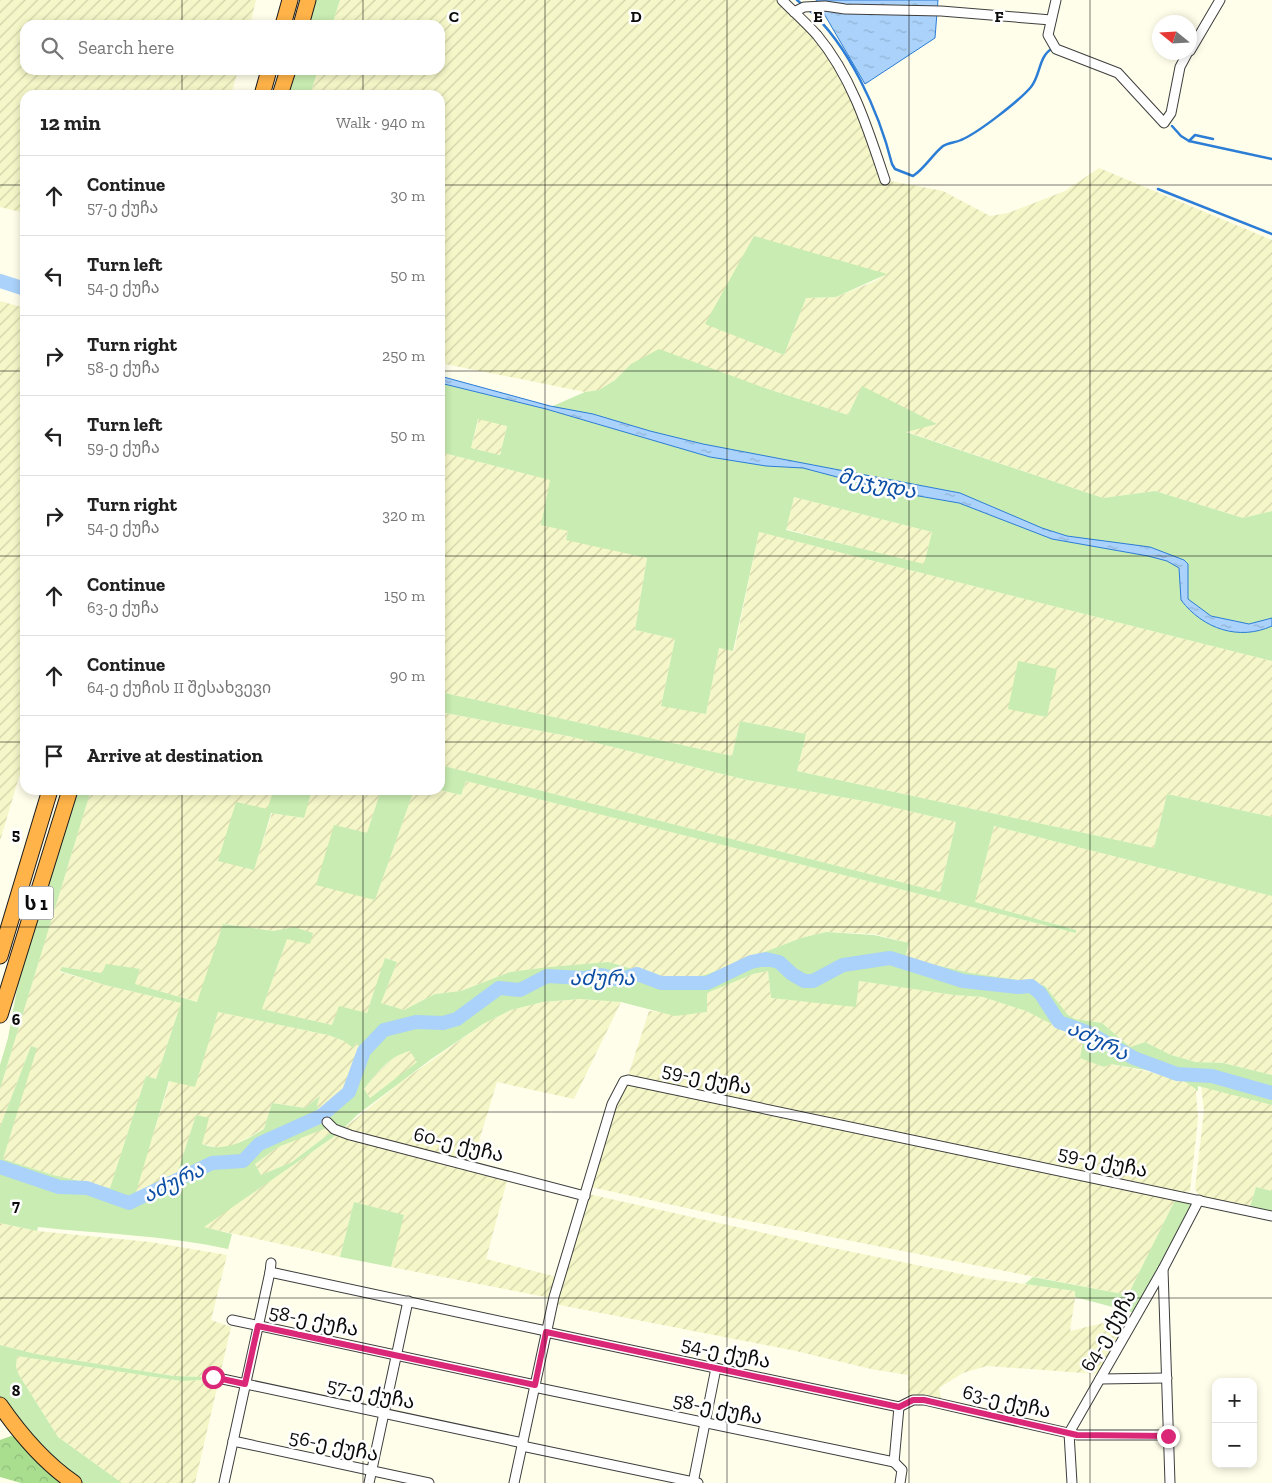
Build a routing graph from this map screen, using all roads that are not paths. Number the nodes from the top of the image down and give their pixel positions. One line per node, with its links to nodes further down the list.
1 (290, 0): 8 (highway)
2 (308, 0): 9 (highway)
3 (782, 0): 7 (street)
4 (1056, 0): 10 (street)
5 (1220, 0): 11 (street)
6 (810, 4): 7 (street); 10 (street)
7 (794, 12): 17 (street)
8 (284, 20)
9 (302, 20)
10 (1052, 20): 12 (street)
11 (1197, 39)
12 (1184, 60)
13 (268, 75): 15 (highway)
14 (286, 75): 16 (highway)
15 (263, 90)
16 (282, 90)
17 (885, 180)
18 (48, 795): 20 (highway, ს 1)
19 (68, 795): 21 (highway, ს 1)
20 (0, 956)
21 (0, 1015)
22 (327, 1122): 23 (street, 60-ე ქუჩა)
23 (585, 1196): 24 (street, 59-ე ქუჩა); 30 (street, 59-ე ქუჩა)
24 (1196, 1199): 25 (street); 26 (street, 64-ე ქუჩა)
25 (1272, 1216)
26 (1163, 1269): 34 (street, 64-ე ქუჩა); 35 (street)
27 (408, 1302): 29 (street, 54-ე ქუჩა); 30 (street, 54-ე ქუჩა); 31 (street)
28 (232, 1320): 29 (street, 58-ე ქუჩა)
29 (258, 1326): 31 (street, 58-ე ქუჩა); 36 (street, 54-ე ქუჩა)
30 (546, 1332): 32 (street, 54-ე ქუჩა); 37 (street, 59-ე ქუჩა)
31 (397, 1355): 37 (street, 58-ე ქუჩა); 40 (street)
32 (716, 1368): 39 (street, 54-ე ქუჩა); 41 (street)
33 (213, 1377): 36 (street, 57-ე ქუჩა)
34 (1100, 1378): 35 (street); 42 (street, 64-ე ქუჩა)
35 (1167, 1378): 43 (street)
36 (245, 1384): 40 (street, 57-ე ქუჩა); 44 (street, 54-ე ქუჩა)
37 (535, 1386): 41 (street, 58-ე ქუჩა); 45 (street, 59-ე ქუჩა)
38 (0, 1405): 48 (highway)
39 (899, 1407): 42 (street, 63-ე ქუჩა); 46 (street)
40 (384, 1414): 45 (street, 57-ე ქუჩა); 47 (street)
41 (705, 1424): 46 (street, 58-ე ქუჩა); 53 (street)
42 (1069, 1433): 43 (street, 63-ე ქუჩა); 55 (street)
43 (1168, 1436): 56 (street)
44 (233, 1441): 47 (street, 56-ე ქუჩა); 49 (street, 54-ე ქუჩა)
45 (522, 1444): 52 (street, 59-ე ქუჩა); 53 (street, 57-ე ქუჩა)
46 (894, 1462): 54 (street)
47 (372, 1471): 50 (street); 51 (street, 56-ე ქუჩა)
48 (74, 1483)
49 (224, 1483)
50 (369, 1483)
51 (429, 1483)
52 (514, 1483)
53 (695, 1483)
54 (900, 1483)
55 (1072, 1483)
56 (1170, 1483)

